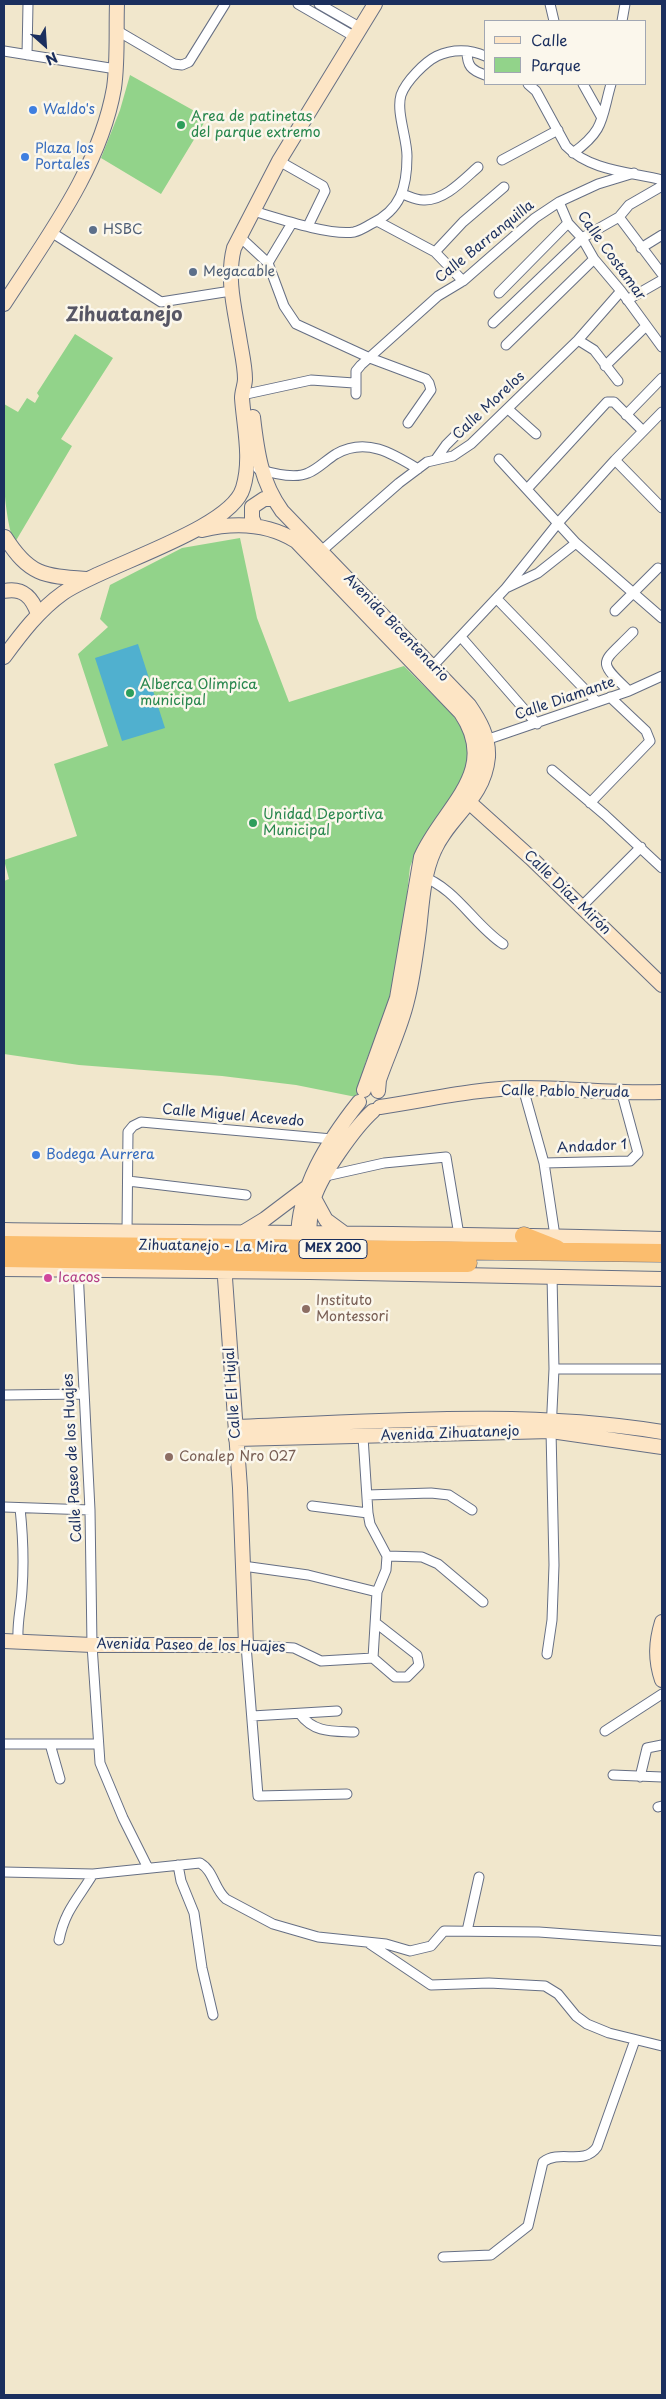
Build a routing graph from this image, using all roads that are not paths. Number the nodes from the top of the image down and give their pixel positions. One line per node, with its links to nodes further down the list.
1 (28, 4): 16 (street)
2 (117, 4): 11 (main road)
3 (225, 4): 11 (street)
4 (298, 4): 12 (street)
5 (319, 4): 12 (street)
6 (375, 4): 12 (main road, Avenida Bicentenario)
7 (550, 4): 9 (street)
8 (625, 4): 10 (street)
9 (554, 20)
10 (622, 20)
11 (116, 30): 17 (main road)
12 (358, 32): 25 (main road, Avenida Bicentenario)
13 (4, 51): 16 (street)
14 (466, 51): 15 (street); 18 (street); 32 (street)
15 (483, 55)
16 (27, 56): 17 (street)
17 (116, 69): 40 (main road)
18 (483, 74)
19 (529, 85): 23 (street)
20 (584, 85): 22 (street)
21 (611, 85): 22 (street)
22 (602, 118): 24 (street)
23 (558, 130): 24 (street); 26 (street)
24 (573, 153): 28 (street)
25 (279, 160): 34 (main road, Avenida Bicentenario); 39 (street)
26 (502, 160)
27 (478, 167): 32 (street)
28 (634, 173): 29 (street); 33 (street, Calle Barranquilla)
29 (662, 180)
30 (662, 186): 35 (street)
31 (504, 187): 45 (street)
32 (402, 194): 36 (street)
33 (559, 202): 38 (street, Calle Costamar); 50 (street, Calle Barranquilla)
34 (253, 211): 37 (street); 42 (main road, Avenida Bicentenario)
35 (619, 217): 43 (street); 44 (street)
36 (377, 221): 39 (street); 45 (street)
37 (292, 223): 39 (street); 47 (street)
38 (568, 223): 43 (street, Calle Costamar); 53 (street)
39 (308, 226)
40 (51, 232): 52 (street); 55 (main road)
41 (662, 235): 44 (street)
42 (239, 236): 47 (street); 52 (main road, Avenida Bicentenario)
43 (582, 238): 46 (street, Calle Costamar); 56 (street)
44 (641, 248): 48 (street)
45 (435, 252): 50 (street)
46 (594, 259): 51 (street, Calle Costamar); 60 (street)
47 (268, 263): 61 (street)
48 (662, 274)
49 (662, 280): 54 (street)
50 (463, 281): 61 (street, Calle Barranquilla)
51 (621, 290): 54 (street, Calle Costamar); 58 (street, Calle Morelos)
52 (231, 291): 66 (main road, Avenida Bicentenario)
53 (499, 293)
54 (627, 300): 57 (street, Calle Costamar)
55 (4, 304)
56 (493, 323)
57 (646, 326): 59 (street, Calle Costamar); 62 (street)
58 (578, 340): 62 (street); 68 (street, Calle Morelos)
59 (661, 344)
60 (506, 345)
61 (370, 358): 65 (street, Calle Barranquilla); 71 (street)
62 (605, 366): 64 (street)
63 (662, 378): 69 (street)
64 (618, 381)
65 (354, 383): 66 (street); 67 (street)
66 (246, 394): 78 (main road); 80 (main road, Avenida Bicentenario)
67 (356, 394)
68 (508, 409): 73 (street); 75 (street, Calle Morelos)
69 (626, 415): 72 (street); 81 (street)
70 (661, 415): 72 (street)
71 (408, 423)
72 (643, 431): 77 (street)
73 (536, 434)
74 (456, 435): 75 (street)
75 (436, 459): 79 (street, Calle Morelos)
76 (499, 459): 81 (street)
77 (615, 460): 83 (street); 85 (street)
78 (247, 464): 80 (street); 87 (main road)
79 (418, 469): 80 (street); 90 (street, Calle Morelos)
80 (260, 470): 82 (main road, Avenida Bicentenario)
81 (527, 489): 85 (street)
82 (273, 499): 84 (main road, Avenida Bicentenario); 86 (main road)
83 (662, 508)
84 (282, 511): 86 (main road); 90 (main road, Avenida Bicentenario)
85 (558, 524): 89 (street); 93 (street)
86 (262, 527): 87 (main road, Avenida Bicentenario); 90 (main road, Avenida Bicentenario)
87 (196, 531): 92 (main road)
88 (4, 538): 92 (main road)
89 (576, 543): 93 (street); 95 (street)
90 (318, 554): 105 (main road, Avenida Bicentenario)
91 (658, 568): 95 (street)
92 (86, 579): 98 (main road)
93 (506, 588): 96 (street)
94 (4, 591): 98 (main road)
95 (633, 592): 97 (street); 99 (street)
96 (497, 599): 102 (street); 109 (street)
97 (615, 611)
98 (38, 614): 100 (main road)
99 (662, 618)
100 (22, 632): 103 (main road); 104 (main road)
101 (632, 632): 107 (street)
102 (462, 637): 105 (street); 110 (street)
103 (4, 646)
104 (4, 657)
105 (428, 671): 111 (main road, Avenida Bicentenario)
106 (662, 676): 107 (street, Calle Diamante)
107 (629, 691): 108 (street, Calle Diamante)
108 (610, 697): 109 (street, Calle Diamante); 114 (street)
109 (597, 702): 110 (street, Calle Diamante)
110 (537, 724): 111 (street, Calle Diamante)
111 (481, 742): 113 (main road, Avenida Bicentenario); 117 (main road)
112 (552, 770): 114 (street)
113 (470, 803): 117 (main road, Avenida Bicentenario); 118 (main road, Calle Díaz Mirón)
114 (590, 803): 115 (street)
115 (641, 847): 116 (street); 118 (street)
116 (662, 868)
117 (421, 876): 119 (street); 123 (main road)
118 (582, 906): 120 (main road, Calle Díaz Mirón)
119 (503, 944)
120 (662, 985)
121 (523, 1088): 124 (main road, Calle Pablo Neruda); 125 (main road, Calle Pablo Neruda); 127 (street)
122 (662, 1092): 124 (main road, Calle Pablo Neruda)
123 (367, 1094): 125 (main road); 125 (main road); 126 (main road)
124 (622, 1094): 127 (street, Andador 1)
125 (377, 1109): 128 (main road)
126 (332, 1139): 129 (street, Calle Miguel Acevedo); 130 (main road)
127 (544, 1162): 138 (street)
128 (326, 1176): 130 (main road); 136 (street)
129 (128, 1180): 131 (street); 133 (street)
130 (311, 1192): 134 (main road); 135 (main road); 144 (main road)
131 (246, 1195)
132 (4, 1230): 133 (main road)
133 (127, 1232): 143 (main road)
134 (242, 1233): 143 (main road); 144 (main road)
135 (345, 1234): 136 (main road); 144 (main road)
136 (459, 1235): 137 (main road)
137 (524, 1236): 138 (main road); 141 (highway)
138 (555, 1236): 139 (main road)
139 (662, 1239)
140 (4, 1245): 143 (highway, Zihuatanejo - La Mira / MEX 200)
141 (566, 1253): 142 (highway, Zihuatanejo - La Mira / MEX 200); 144 (highway, Zihuatanejo - La Mira / MEX 200)
142 (662, 1253)
143 (224, 1254): 144 (highway, Zihuatanejo - La Mira / MEX 200); 147 (highway, Zihuatanejo - La Mira / MEX 200); 158 (main road, Calle El Hujal)
144 (304, 1254): 146 (highway, Zihuatanejo - La Mira / MEX 200); 150 (main road)
145 (4, 1258): 147 (highway, Zihuatanejo - La Mira / MEX 200)
146 (662, 1264)
147 (136, 1266): 149 (main road)
148 (4, 1270): 149 (main road)
149 (78, 1270): 154 (street, Calle Paseo de los Huajes)
150 (552, 1276): 151 (main road); 152 (street)
151 (662, 1279)
152 (554, 1369): 153 (street); 156 (street)
153 (662, 1369)
154 (84, 1394): 155 (street); 165 (street, Calle Paseo de los Huajes)
155 (4, 1395)
156 (551, 1426): 157 (main road, Avenida Zihuatanejo); 158 (main road, Avenida Zihuatanejo); 159 (main road, Avenida Zihuatanejo); 160 (main road, Avenida Zihuatanejo); 177 (street)
157 (662, 1432)
158 (236, 1433): 159 (main road, Avenida Zihuatanejo); 169 (main road, Calle El Hujal)
159 (363, 1437): 161 (street)
160 (662, 1447)
161 (367, 1495): 166 (street); 167 (street)
162 (312, 1506): 167 (street)
163 (4, 1507): 164 (street)
164 (20, 1508): 165 (street); 174 (street)
165 (90, 1510): 175 (street, Calle Paseo de los Huajes)
166 (472, 1510)
167 (368, 1513): 168 (street)
168 (387, 1556): 170 (street); 171 (street)
169 (242, 1566): 170 (street); 176 (main road, Calle El Hujal)
170 (376, 1592): 173 (street)
171 (483, 1602)
172 (662, 1622): 179 (main road)
173 (376, 1623): 178 (street); 178 (street)
174 (11, 1641): 175 (main road, Avenida Paseo de los Huajes)
175 (92, 1645): 176 (main road, Avenida Paseo de los Huajes); 188 (street, Calle Paseo de los Huajes)
176 (246, 1645): 178 (street, Avenida Paseo de los Huajes); 183 (street)
177 (547, 1654)
178 (373, 1658)
179 (662, 1680)
180 (662, 1694): 184 (street)
181 (337, 1711): 182 (street)
182 (300, 1714): 183 (street); 185 (street)
183 (252, 1716): 194 (street)
184 (605, 1731)
185 (354, 1732)
186 (4, 1744): 187 (street)
187 (50, 1744): 188 (street); 193 (street)
188 (98, 1744): 196 (street, Calle Paseo de los Huajes)
189 (662, 1745): 191 (street)
190 (613, 1775): 191 (street)
191 (640, 1777): 192 (street)
192 (662, 1777)
193 (60, 1779)
194 (347, 1794)
195 (178, 1865): 196 (street); 203 (street); 204 (street)
196 (148, 1868): 198 (street)
197 (4, 1872): 198 (street)
198 (93, 1874): 201 (street)
199 (479, 1876): 200 (street)
200 (467, 1931): 202 (street); 203 (street)
201 (59, 1940)
202 (662, 1941)
203 (367, 1943): 205 (street)
204 (213, 2015)
205 (635, 2040): 206 (street); 207 (street)
206 (662, 2046)
207 (443, 2257)

